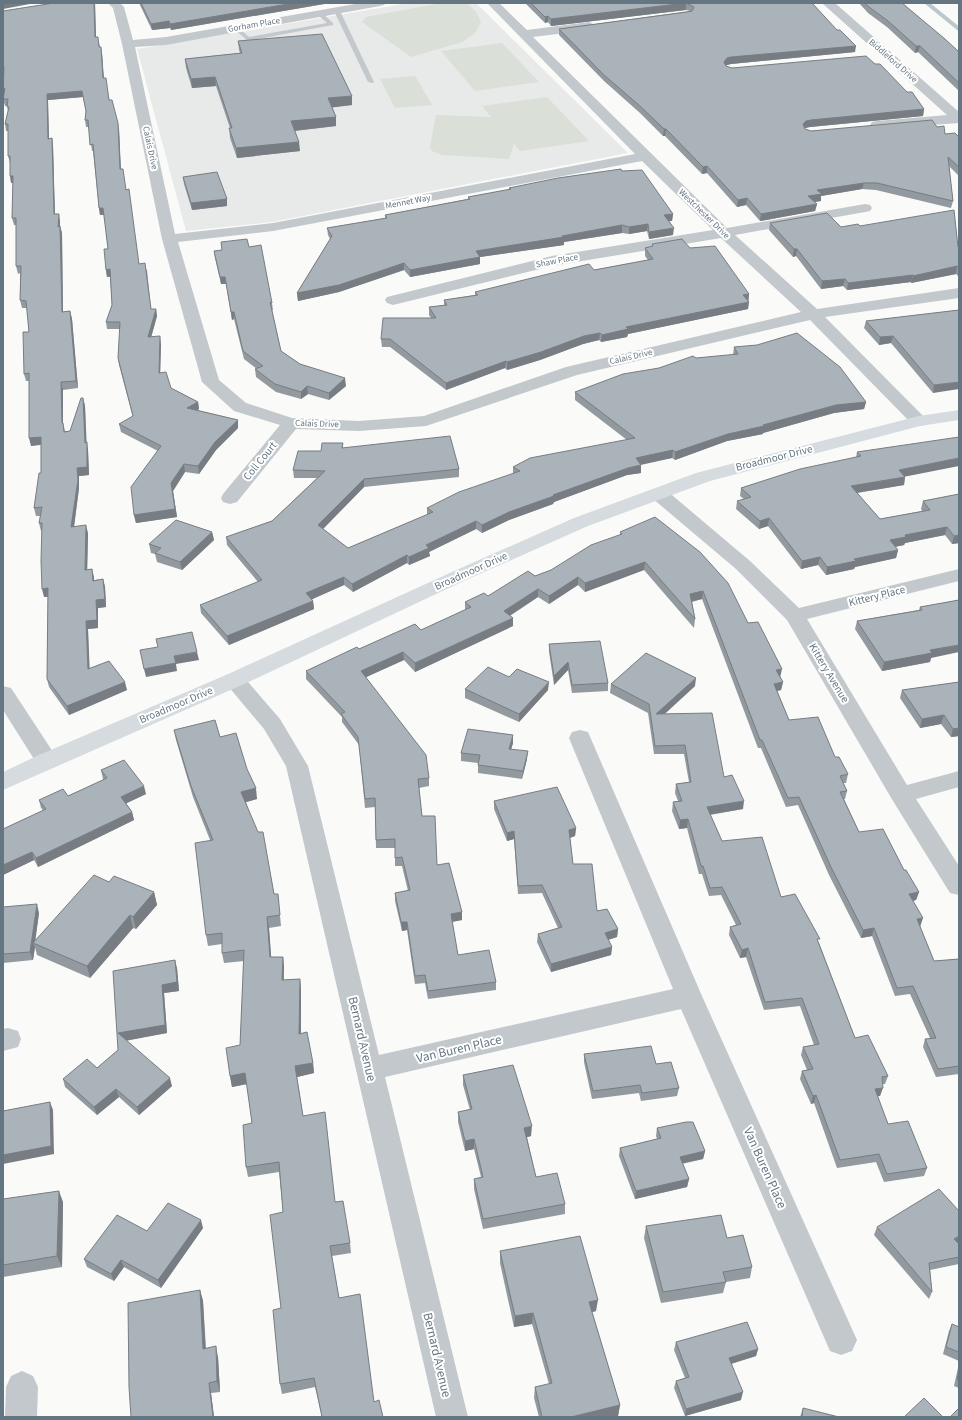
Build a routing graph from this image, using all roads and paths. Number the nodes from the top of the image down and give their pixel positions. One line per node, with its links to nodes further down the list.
1 (114, 3): 8 (street, Calais Drive)
2 (380, 3): 5 (street, Gorham Place)
3 (493, 3): 7 (street, Westchester Drive)
4 (828, 3): 9 (street, Biddleford Drive)
5 (338, 11): 8 (street, Gorham Place); 11 (lane)
6 (602, 24): 7 (street)
7 (525, 34): 14 (street, Westchester Drive)
8 (128, 44): 17 (street, Calais Drive)
9 (885, 55): 10 (street); 12 (street, Biddleford Drive)
10 (870, 56)
11 (371, 82)
12 (958, 118): 13 (street)
13 (865, 127)
14 (645, 156): 16 (street, Westchester Drive); 17 (street, Mennet Way)
15 (865, 208): 16 (street, Shaw Place)
16 (724, 233): 19 (street, Shaw Place); 20 (street, Westchester Drive)
17 (169, 239): 23 (street, Calais Drive)
18 (959, 293): 20 (street)
19 (393, 300)
20 (812, 314): 22 (street, Westchester Drive); 23 (street, Calais Drive)
21 (959, 415): 22 (street, Broadmoor Drive)
22 (919, 421): 24 (street, Broadmoor Drive)
23 (291, 423): 25 (street, Coll Court)
24 (659, 494): 27 (street, Kittery Avenue); 28 (street, Broadmoor Drive)
25 (230, 498)
26 (959, 575): 27 (street, Kittery Place)
27 (795, 616): 34 (street, Kittery Avenue)
28 (234, 680): 31 (street, Broadmoor Drive); 37 (street, Bernard Avenue)
29 (3, 693): 31 (street)
30 (580, 738): 36 (street, Van Buren Place)
31 (47, 761): 33 (street, Broadmoor Drive)
32 (959, 779): 34 (street)
33 (3, 782)
34 (901, 795): 35 (street, Kittery Avenue)
35 (959, 886)
36 (689, 996): 37 (street, Van Buren Place); 38 (street, Van Buren Place)
37 (369, 1069): 39 (street, Bernard Avenue)
38 (841, 1340)
39 (452, 1417)

